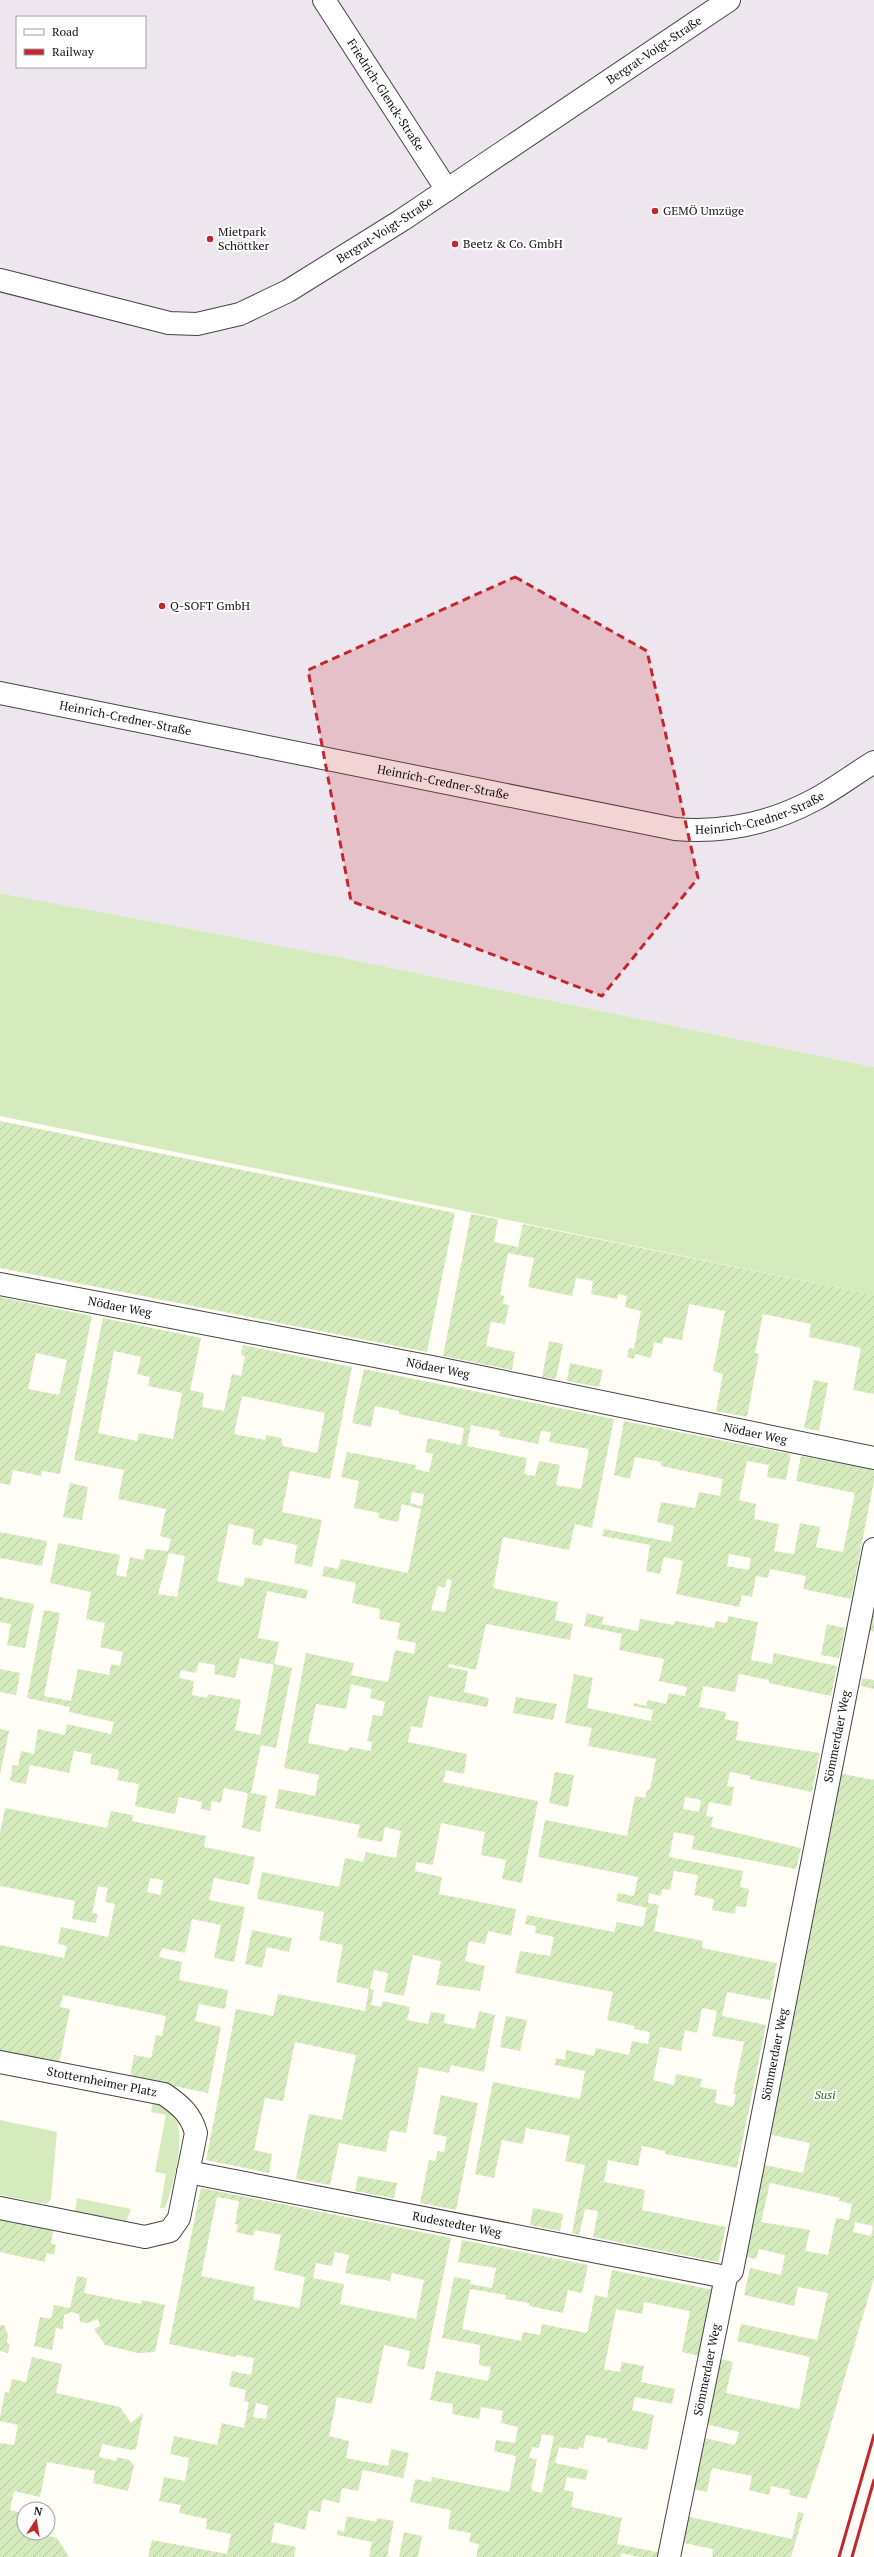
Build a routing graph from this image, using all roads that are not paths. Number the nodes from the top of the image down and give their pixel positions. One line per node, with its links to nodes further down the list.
1 (324, 0): 3 (street, Friedrich-Glenck-Straße)
2 (729, 0): 3 (street, Bergrat-Voigt-Straße)
3 (447, 190): 4 (street, Bergrat-Voigt-Straße)
4 (0, 280)
5 (0, 693): 6 (street, Heinrich-Credner-Straße)
6 (874, 762)
7 (0, 1284): 8 (street, Nödaer Weg)
8 (874, 1458)
9 (874, 1549): 13 (street, Sömmerdaer Weg)
10 (0, 2062): 11 (street, Stotternheimer Platz)
11 (188, 2172): 12 (street, Stotternheimer Platz); 13 (street, Rudestedter Weg)
12 (0, 2208)
13 (726, 2277): 14 (street, Sömmerdaer Weg)
14 (669, 2557)

